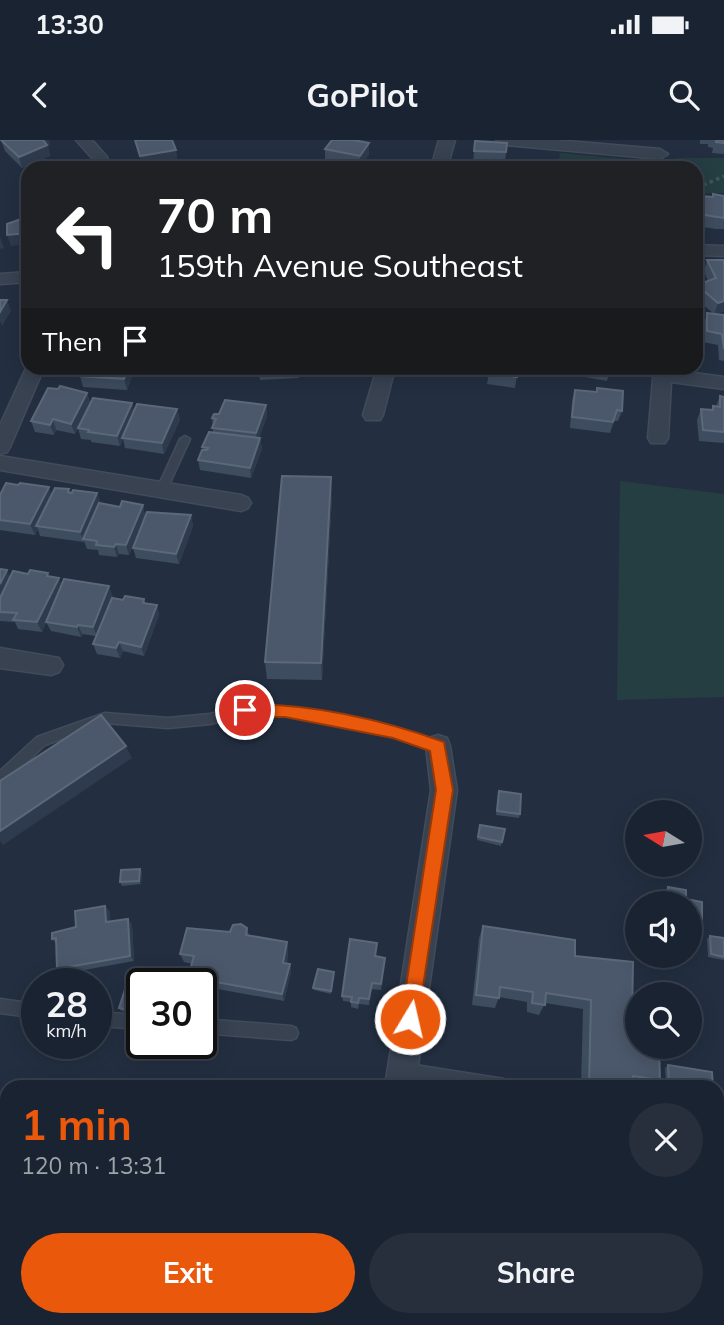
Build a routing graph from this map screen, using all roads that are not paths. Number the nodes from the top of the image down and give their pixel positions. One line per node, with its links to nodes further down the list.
1 (84, 140): 5 (street)
2 (447, 140): 6 (street)
3 (504, 140): 4 (street)
4 (660, 154)
5 (100, 161)
6 (441, 161)
7 (703, 250): 8 (street)
8 (724, 251)
9 (21, 277): 10 (street)
10 (0, 279)
11 (32, 375): 19 (street)
12 (384, 375): 16 (street)
13 (663, 375): 17 (street)
14 (683, 375): 15 (street)
15 (724, 383)
16 (373, 415)
17 (658, 438)
18 (185, 439): 21 (lane)
19 (0, 447)
20 (0, 463): 21 (street)
21 (162, 489): 22 (street)
22 (242, 503)
23 (0, 658): 24 (street)
24 (51, 665)
25 (438, 747): 26 (lane); 31 (street)
26 (0, 779)
27 (0, 1006): 28 (lane)
28 (21, 1009)
29 (217, 1027): 30 (lane)
30 (291, 1033)
31 (401, 1078): 32 (lane)
32 (424, 1080)

